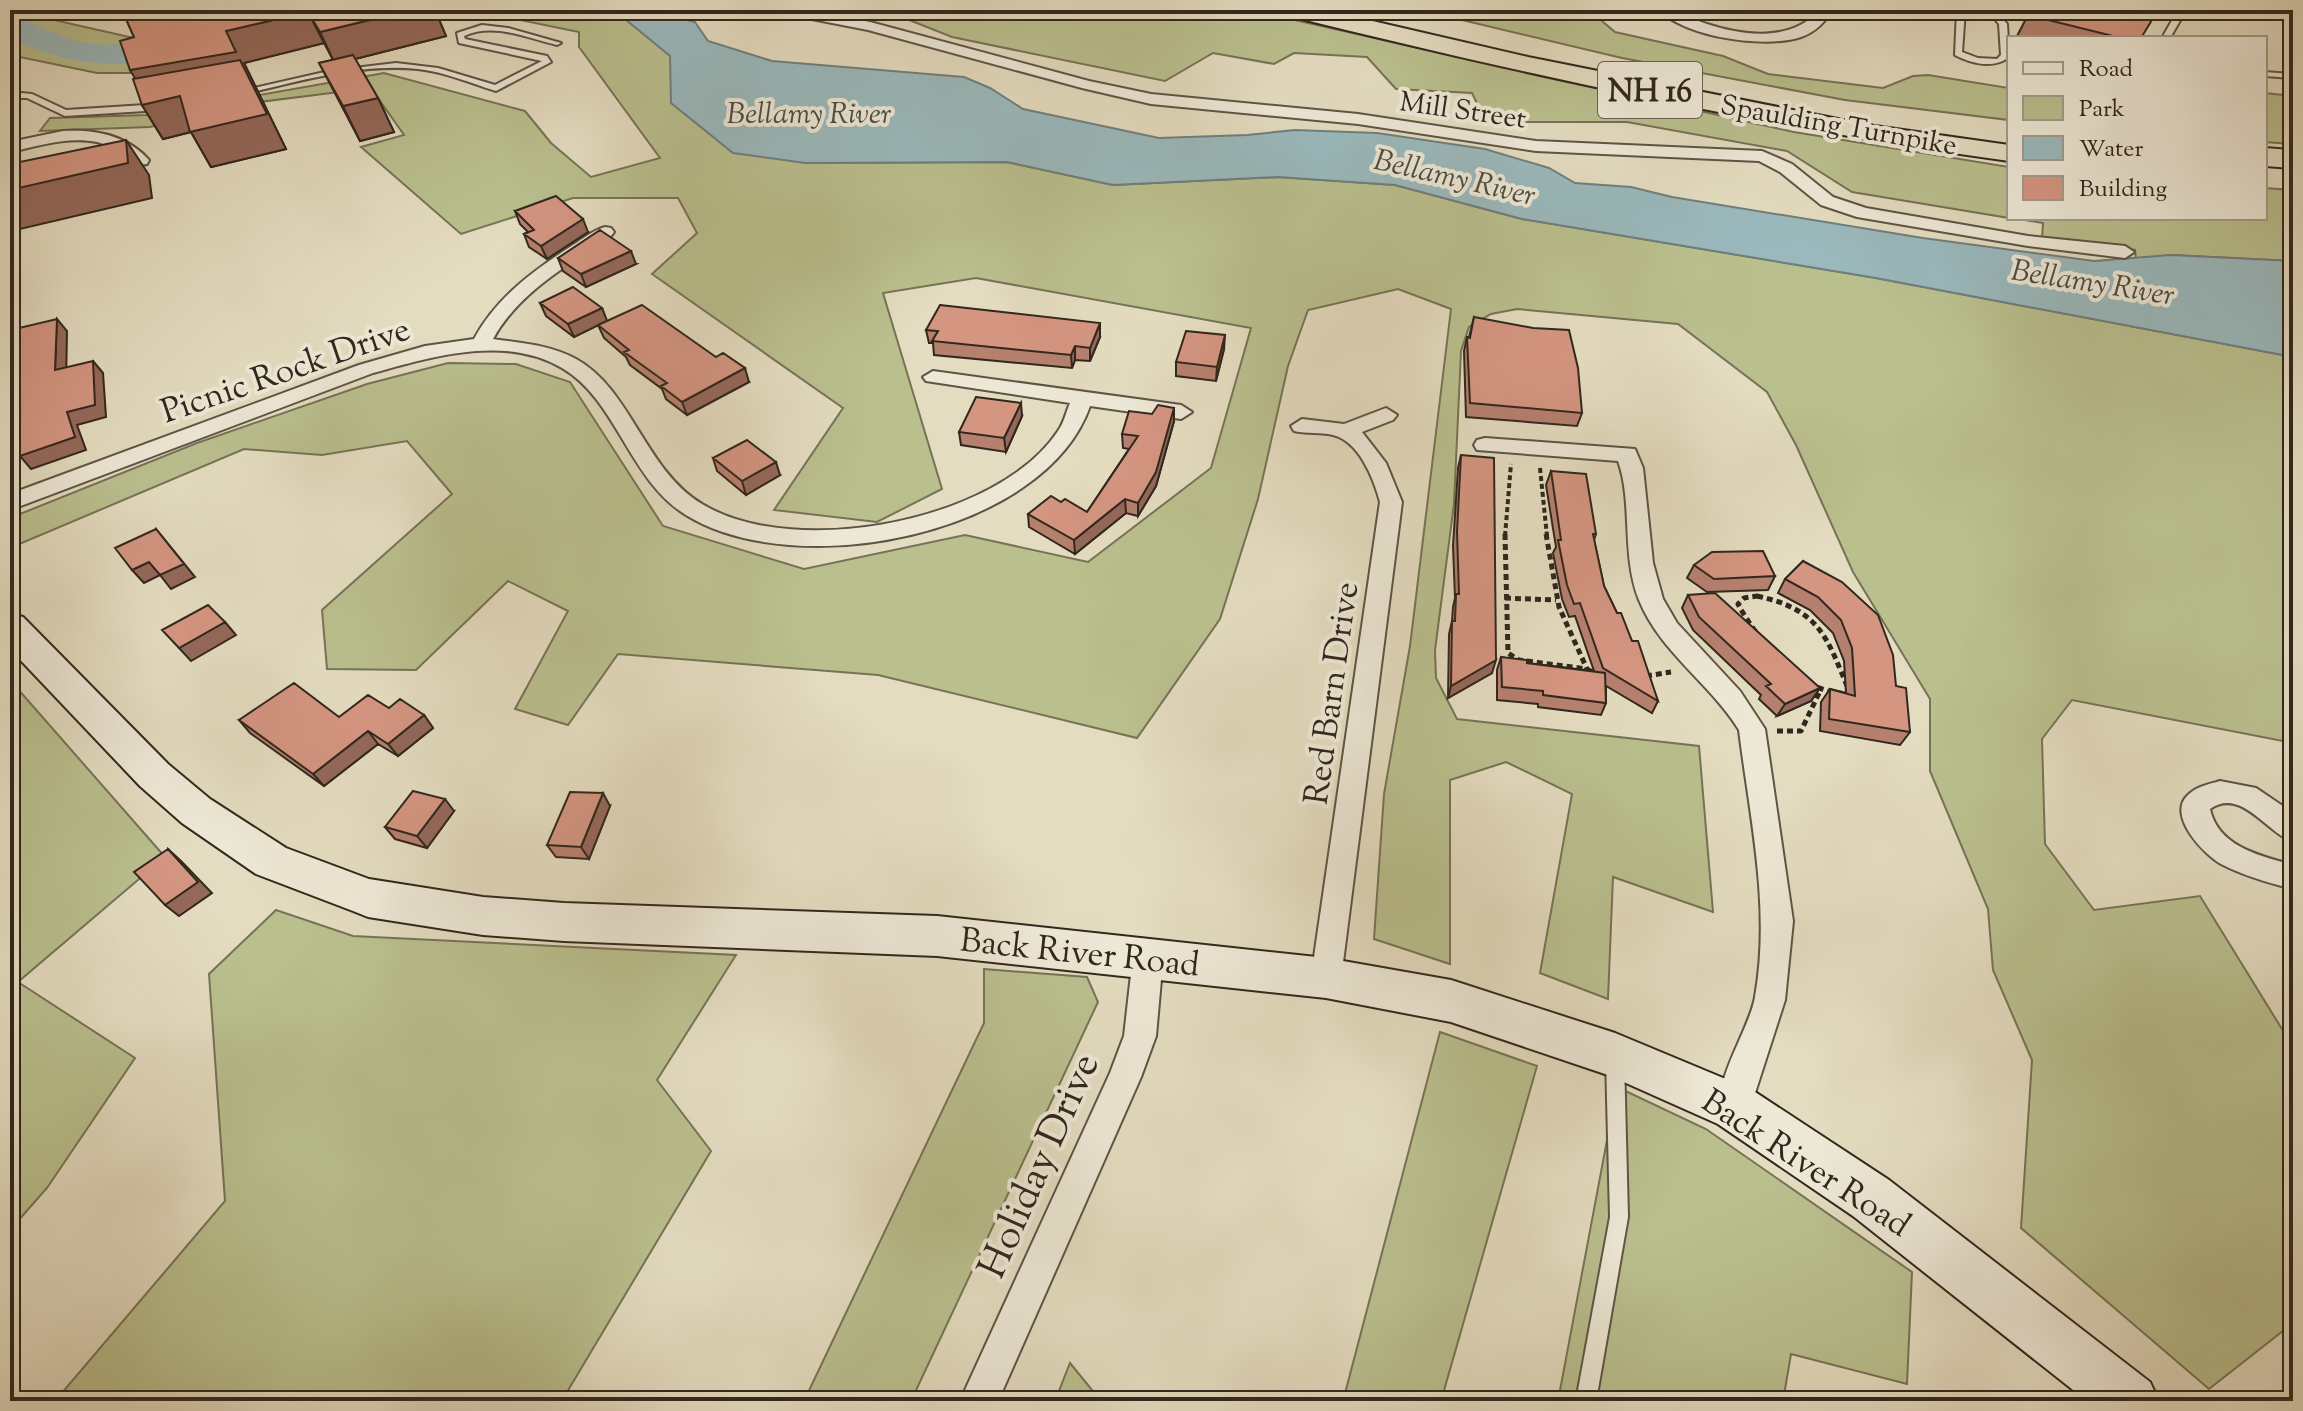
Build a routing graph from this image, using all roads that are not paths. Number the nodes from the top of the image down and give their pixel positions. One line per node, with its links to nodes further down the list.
1 (99, 10): 2 (street)
2 (136, 10)
3 (786, 10): 28 (street, Mill Street)
4 (1294, 10): 21 (highway, Spaulding Turnpike / NH 16)
5 (1367, 10): 19 (highway, Spaulding Turnpike / NH 16)
6 (1666, 10): 7 (street)
7 (1826, 10)
8 (1961, 10): 13 (lane)
9 (1991, 10): 13 (lane)
10 (2182, 10): 11 (lane)
11 (2167, 36)
12 (557, 43): 17 (lane)
13 (2007, 55)
14 (2267, 74): 15 (lane)
15 (2293, 76)
16 (10, 95): 18 (lane)
17 (226, 95)
18 (170, 105)
19 (2007, 132)
20 (10, 147): 24 (street)
21 (2007, 153)
22 (2267, 157): 23 (highway)
23 (2293, 159)
24 (141, 160)
25 (2267, 177): 26 (highway)
26 (2293, 179)
27 (605, 232): 29 (street)
28 (2125, 252)
29 (481, 344): 31 (street, Picnic Rock Drive); 37 (street, Picnic Rock Drive)
30 (933, 377): 31 (street)
31 (1082, 398): 32 (street)
32 (1181, 412)
33 (1386, 415): 35 (street)
34 (1302, 426): 35 (street)
35 (1346, 431): 42 (street, Red Barn Drive)
36 (1498, 446): 44 (street)
37 (10, 502)
38 (10, 626): 41 (street, Back River Road)
39 (2293, 830): 40 (street)
40 (2293, 877)
41 (1148, 957): 42 (street, Back River Road); 45 (street, Holiday Drive)
42 (1326, 978): 43 (street, Back River Road)
43 (1615, 1055): 44 (street, Back River Road); 46 (lane)
44 (1735, 1107): 47 (street, Back River Road)
45 (979, 1401)
46 (1586, 1401)
47 (2131, 1401)

